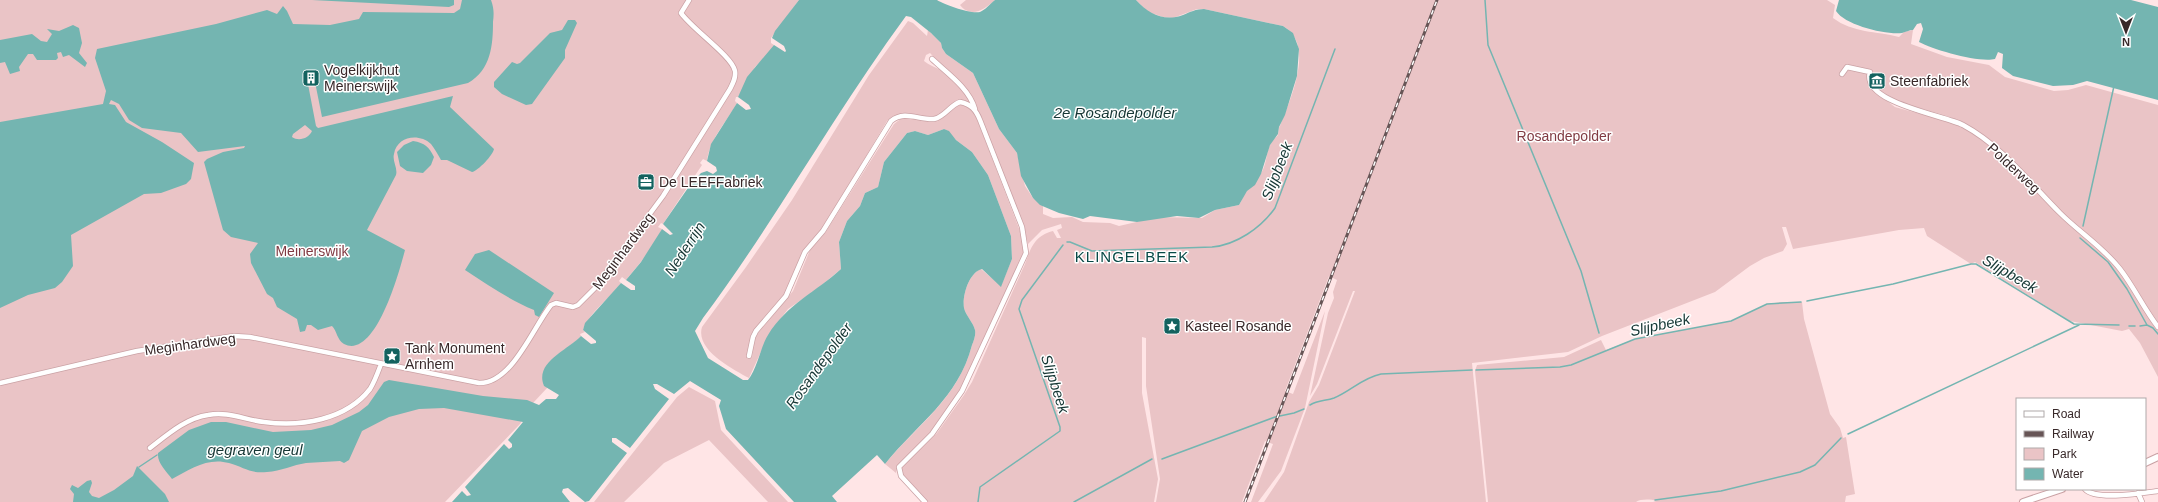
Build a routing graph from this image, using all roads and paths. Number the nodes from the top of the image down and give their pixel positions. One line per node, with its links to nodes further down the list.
1 (689, 0): 7 (street, Meginhardweg)
2 (932, 60): 4 (street)
3 (1842, 74): 5 (street, Polderweg)
4 (976, 111): 6 (street); 16 (street)
5 (2158, 327)
6 (748, 356)
7 (381, 364): 8 (street, Meginhardweg); 9 (street)
8 (0, 383)
9 (150, 448)
10 (2158, 458): 11 (street)
11 (2146, 463)
12 (2059, 490): 17 (street)
13 (2086, 490): 15 (street)
14 (2158, 491): 15 (street)
15 (2138, 493): 18 (street)
16 (925, 502)
17 (2023, 502)
18 (2142, 502)

